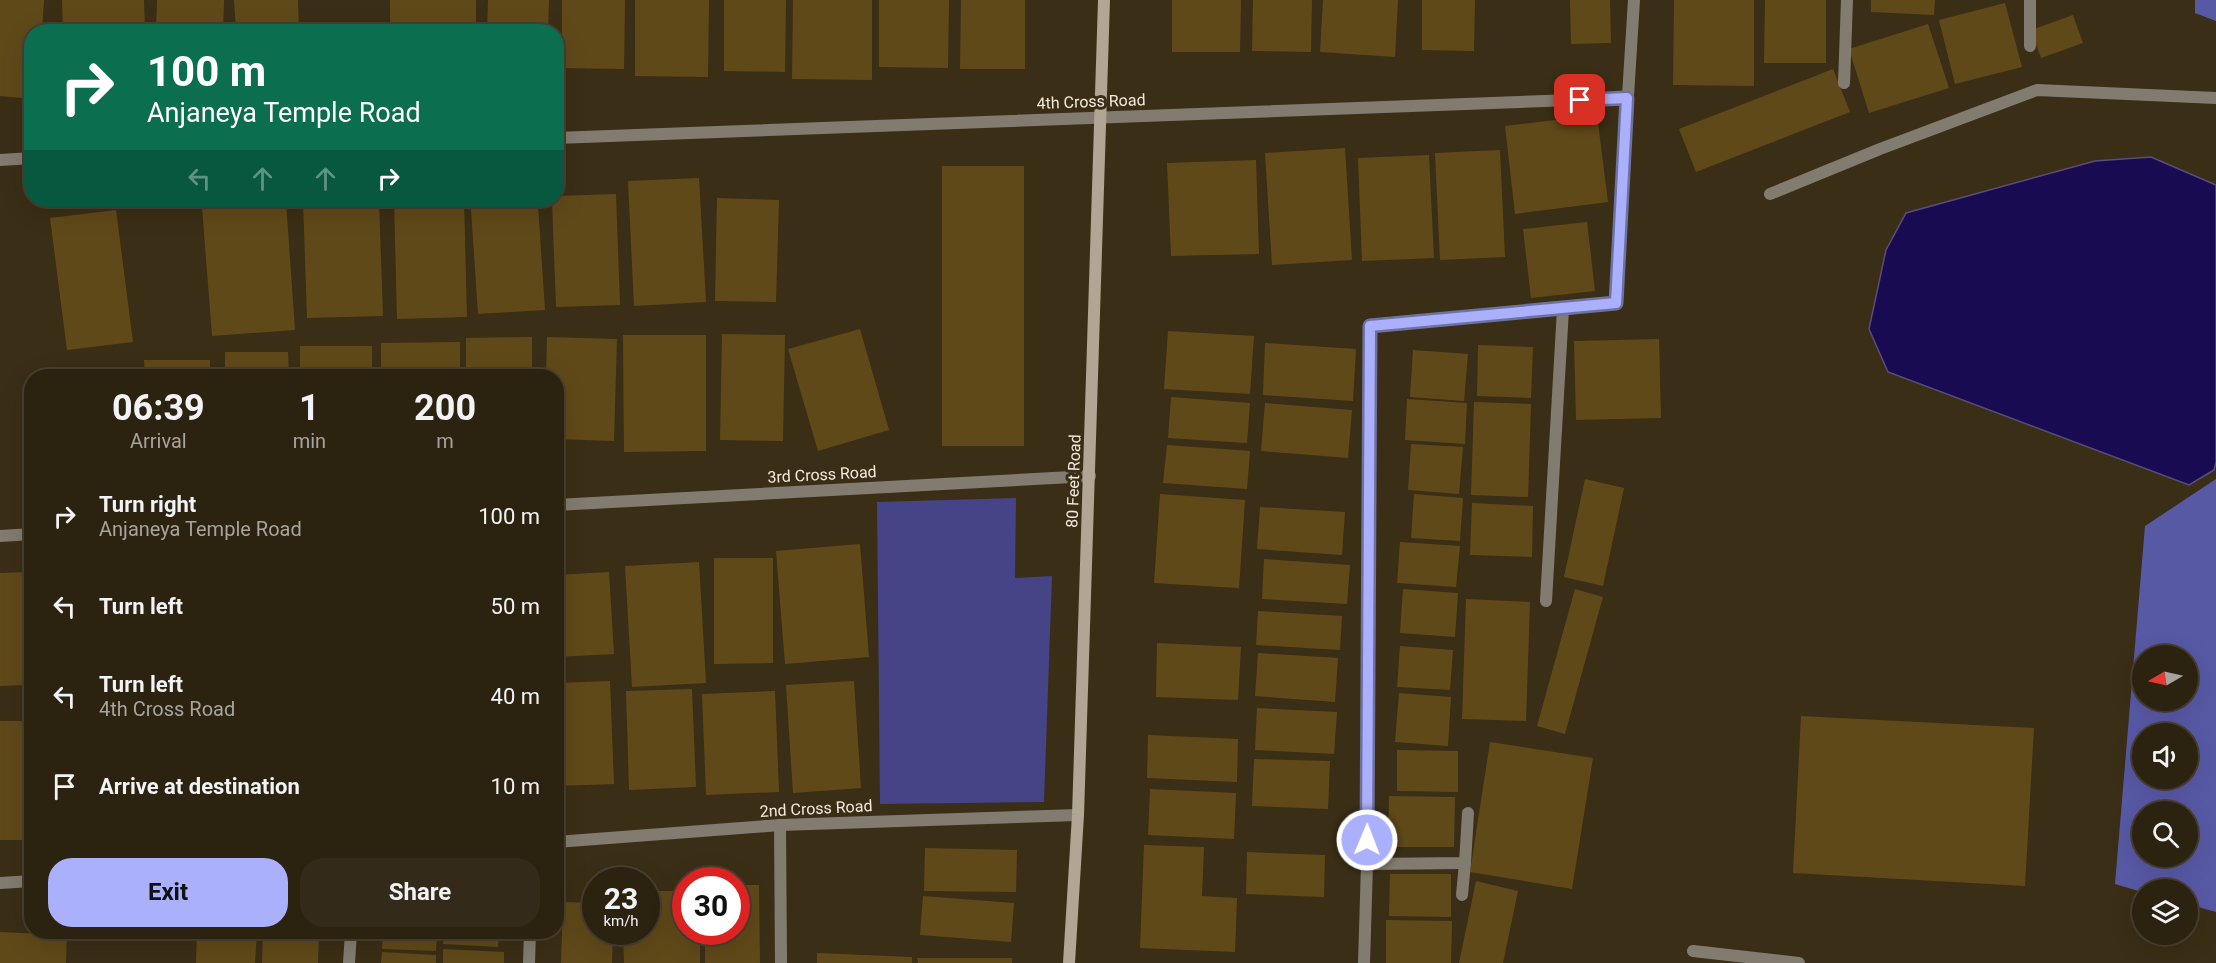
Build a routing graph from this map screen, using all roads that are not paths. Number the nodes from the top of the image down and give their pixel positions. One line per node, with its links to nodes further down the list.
1 (1104, 0): 9 (street, 80 Feet Road)
2 (1634, 0): 7 (street)
3 (1847, 0): 6 (street)
4 (2030, 0): 5 (street)
5 (2030, 46)
6 (1844, 83)
7 (1627, 98): 9 (street, 4th Cross Road); 14 (street)
8 (2216, 98): 13 (street)
9 (1102, 117): 10 (street, 4th Cross Road); 15 (street, 80 Feet Road)
10 (564, 138)
11 (24, 158): 12 (street)
12 (0, 160)
13 (1770, 194)
14 (1563, 309): 19 (street); 25 (street)
15 (1090, 476): 16 (street, 3rd Cross Road); 21 (street, 80 Feet Road)
16 (564, 505)
17 (24, 534): 18 (street)
18 (0, 536)
19 (1546, 601)
20 (1468, 813): 24 (street)
21 (1078, 815): 22 (street, 2nd Cross Road); 35 (street, 80 Feet Road)
22 (780, 825): 23 (street, 2nd Cross Road); 34 (street)
23 (564, 841)
24 (1465, 863): 25 (street); 28 (street)
25 (1366, 864): 36 (street)
26 (24, 882): 27 (street)
27 (0, 883)
28 (1462, 895)
29 (351, 939): 32 (street)
30 (530, 939): 33 (street)
31 (1693, 951): 37 (street)
32 (349, 963)
33 (529, 963)
34 (782, 963)
35 (1069, 963)
36 (1364, 963)
37 (1799, 963)

